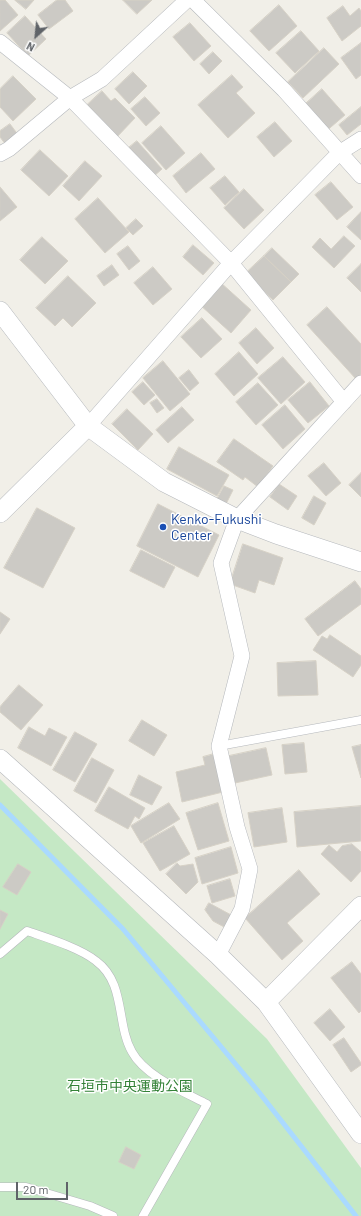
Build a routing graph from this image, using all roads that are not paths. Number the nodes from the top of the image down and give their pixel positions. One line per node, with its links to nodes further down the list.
1 (187, 0): 4 (street)
2 (193, 0): 6 (street)
3 (0, 42): 4 (street)
4 (70, 98): 7 (street); 9 (street)
5 (361, 139): 6 (street)
6 (339, 153): 8 (street); 9 (street)
7 (0, 154)
8 (361, 176)
9 (231, 263): 12 (street); 13 (street)
10 (0, 311): 13 (street)
11 (361, 383): 12 (street)
12 (344, 402): 15 (street)
13 (88, 426): 14 (street); 15 (street)
14 (0, 513)
15 (237, 519): 16 (street); 18 (street)
16 (361, 562)
17 (361, 720): 18 (lane)
18 (219, 746): 22 (street)
19 (0, 759): 22 (street)
20 (361, 906): 23 (street)
21 (0, 954): 27 (lane)
22 (218, 954): 23 (street)
23 (266, 1002): 24 (street)
24 (361, 1134)
25 (0, 1187): 26 (lane)
26 (113, 1216)
27 (143, 1216)

